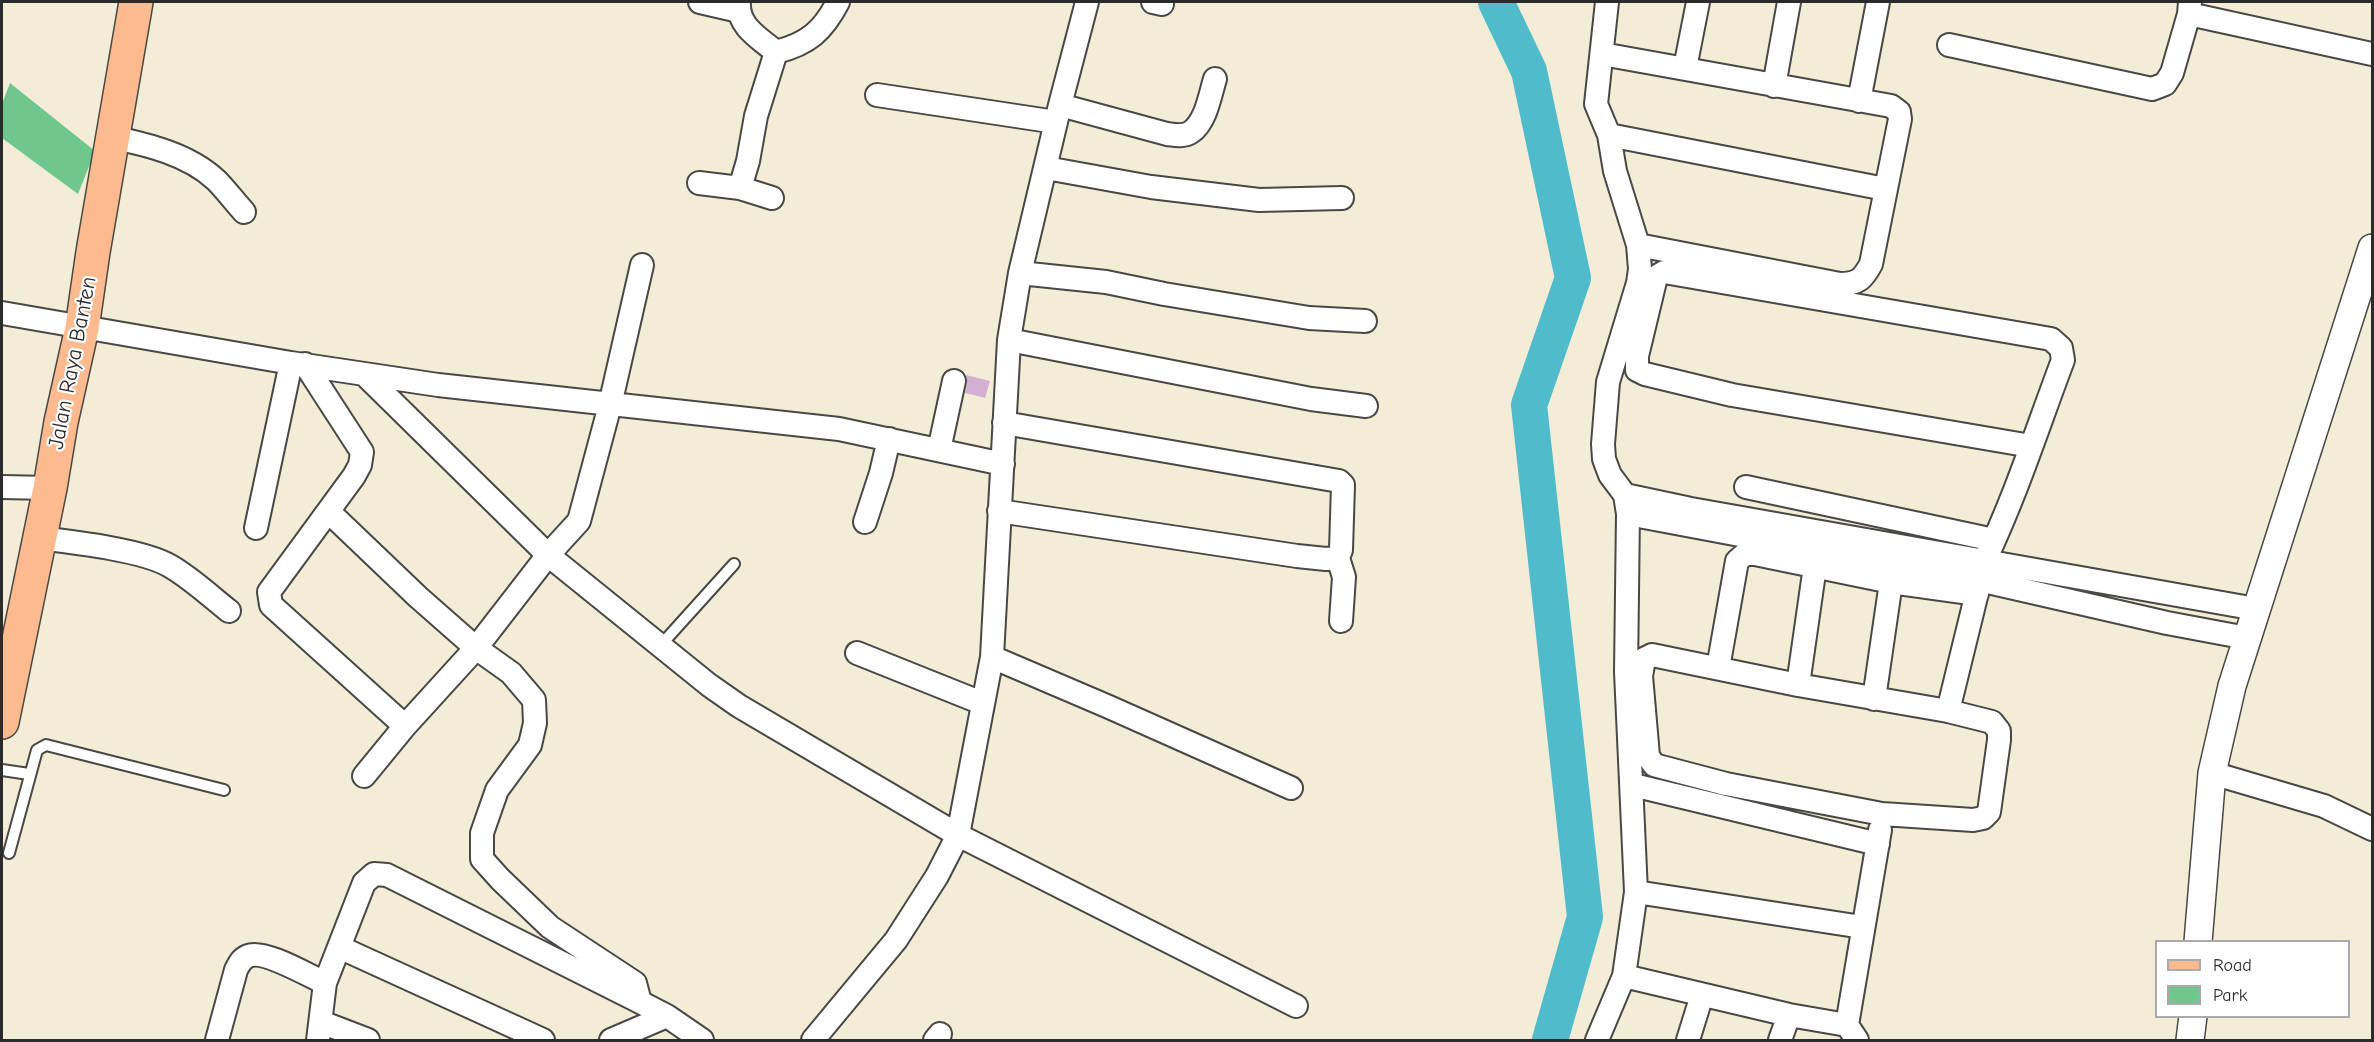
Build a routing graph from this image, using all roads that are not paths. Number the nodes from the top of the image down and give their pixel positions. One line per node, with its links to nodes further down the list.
1 (136, 2): 22 (main road, Jalan Raya Banten)
2 (700, 2): 9 (street)
3 (838, 2): 12 (street)
4 (1088, 2): 20 (street)
5 (1607, 2): 13 (street)
6 (1698, 2): 15 (street)
7 (1789, 2): 17 (street)
8 (1878, 2): 19 (street)
9 (739, 6): 12 (street)
10 (2190, 8): 11 (street); 14 (street)
11 (1949, 45)
12 (776, 52): 25 (street)
13 (1602, 54): 15 (street); 21 (street)
14 (2373, 54)
15 (1685, 68): 17 (street)
16 (1215, 79): 20 (street)
17 (1774, 86): 19 (street)
18 (877, 95): 20 (street)
19 (1859, 101): 26 (street)
20 (1058, 113): 23 (street)
21 (1609, 135): 26 (street); 30 (street)
22 (112, 137): 29 (street); 37 (main road, Jalan Raya Banten)
23 (1046, 168): 28 (street); 33 (street)
24 (699, 183): 25 (street)
25 (740, 189): 27 (street)
26 (1885, 189): 30 (street)
27 (772, 198)
28 (1342, 198)
29 (244, 212)
30 (1638, 245): 52 (street)
31 (2373, 248): 34 (street)
32 (642, 265): 42 (street)
33 (1020, 273): 36 (street); 38 (street)
34 (2367, 291): 67 (street)
35 (2, 313): 37 (street)
36 (1365, 321)
37 (82, 328): 39 (street); 51 (main road, Jalan Raya Banten)
38 (1009, 340): 43 (street); 44 (street)
39 (298, 364): 40 (street); 54 (street); 56 (street)
40 (364, 374): 42 (street); 58 (street)
41 (954, 381): 47 (street)
42 (610, 405): 45 (street); 58 (street)
43 (1366, 406)
44 (1004, 423): 48 (street); 59 (street)
45 (889, 439): 47 (street); 55 (street)
46 (2031, 446): 46 (street); 63 (street)
47 (939, 450): 48 (street)
48 (1004, 464): 53 (street)
49 (2, 487): 51 (street)
50 (1746, 487): 63 (street)
51 (50, 488): 57 (main road, Jalan Raya Banten)
52 (1626, 504): 63 (street); 87 (street)
53 (999, 511): 59 (street); 75 (street)
54 (329, 512): 73 (street); 82 (street)
55 (865, 522)
56 (256, 528)
57 (39, 538): 68 (street); 81 (main road, Jalan Raya Banten)
58 (548, 555): 72 (street); 73 (street)
59 (1338, 558): 69 (street)
60 (734, 564): 72 (lane)
61 (1815, 566): 64 (street); 76 (street); 77 (street)
62 (2027, 567): 63 (street); 65 (street); 66 (street)
63 (1984, 568): 64 (street); 65 (street); 80 (street)
64 (1891, 582): 78 (street)
65 (2022, 590): 70 (street)
66 (2172, 594): 67 (street); 70 (street)
67 (2256, 609): 71 (street)
68 (228, 611)
69 (1341, 621)
70 (2167, 623): 71 (street)
71 (2247, 638): 84 (street)
72 (660, 646): 92 (street)
73 (476, 648): 82 (street); 102 (street)
74 (857, 653): 79 (street)
75 (992, 657): 79 (street); 88 (street)
76 (1718, 668): 77 (street); 90 (street)
77 (1798, 685): 78 (street)
78 (1874, 699): 80 (street)
79 (982, 703): 92 (street)
80 (1948, 711): 90 (street)
81 (2, 722)
82 (405, 726): 86 (street)
83 (2, 770): 85 (lane)
84 (2212, 773): 91 (street); 97 (street)
85 (29, 774): 89 (lane); 94 (lane)
86 (364, 776)
87 (1633, 785): 93 (street); 95 (street)
88 (1291, 788)
89 (225, 790)
90 (1882, 814): 93 (street)
91 (2373, 830)
92 (958, 835): 103 (street); 114 (street)
93 (1878, 844): 96 (street)
94 (9, 853)
95 (1636, 892): 96 (street); 99 (street)
96 (1862, 927): 108 (street)
97 (2198, 940)
98 (339, 947): 100 (street); 102 (street); 111 (street)
99 (1624, 976): 101 (street); 115 (street)
100 (325, 983): 107 (street); 109 (street)
101 (1702, 995): 105 (street); 116 (street)
102 (640, 1002): 104 (street)
103 (1296, 1006)
104 (667, 1016): 112 (street); 113 (street)
105 (1789, 1016): 108 (street); 117 (street)
106 (2193, 1018): 118 (street)
107 (320, 1031): 110 (street)
108 (1852, 1033)
109 (217, 1041)
110 (368, 1041)
111 (543, 1041)
112 (611, 1041)
113 (702, 1041)
114 (813, 1041)
115 (1597, 1041)
116 (1688, 1041)
117 (1780, 1041)
118 (2190, 1041)

